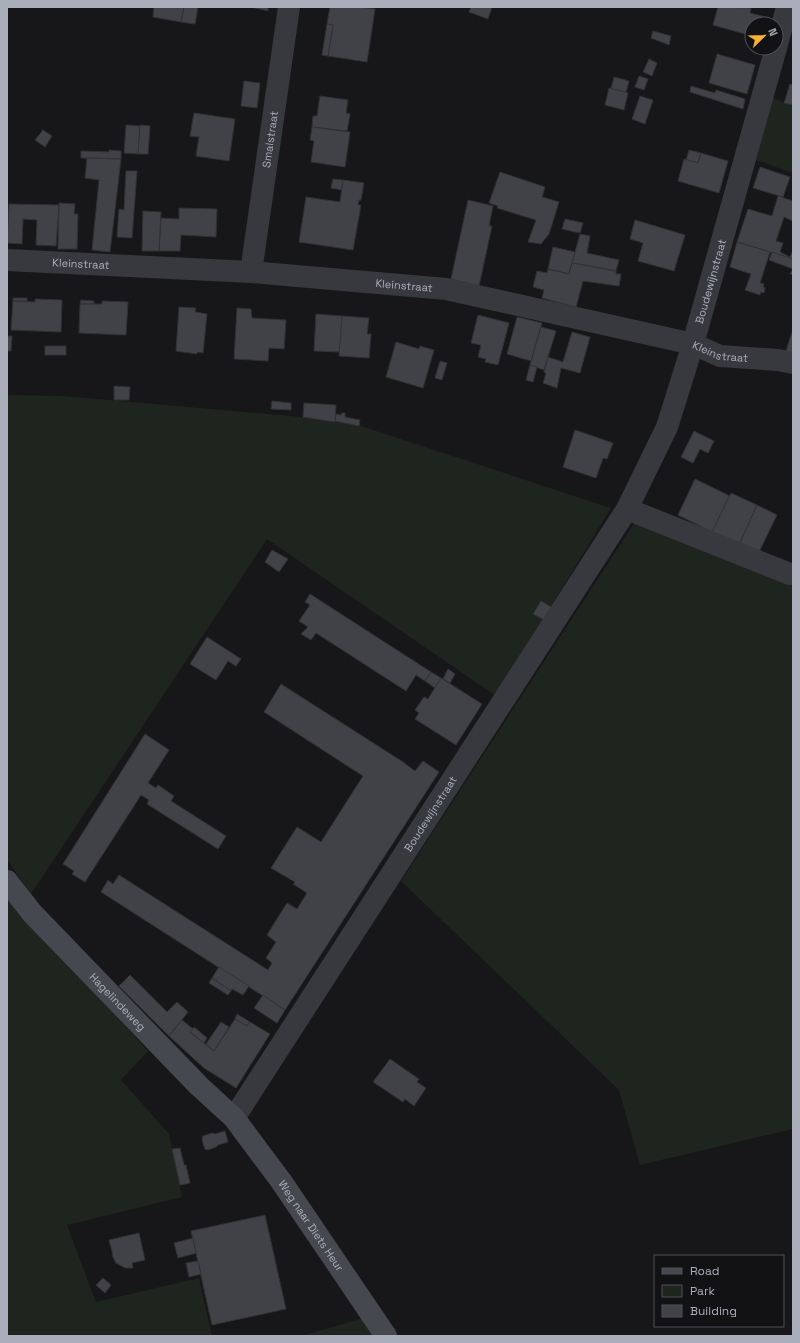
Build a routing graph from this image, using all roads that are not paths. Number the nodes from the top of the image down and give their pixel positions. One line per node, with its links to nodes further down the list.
1 (289, 7): 6 (street, Smalstraat)
2 (787, 7): 3 (street, Boudewijnstraat)
3 (784, 18)
4 (774, 56): 7 (street, Boudewijnstraat)
5 (7, 260): 6 (street, Kleinstraat)
6 (251, 272): 7 (street, Kleinstraat)
7 (693, 344): 8 (street, Kleinstraat); 9 (street, Boudewijnstraat)
8 (793, 363)
9 (627, 509): 10 (street); 12 (street, Boudewijnstraat)
10 (790, 574)
11 (7, 881): 12 (street, Hagelindeweg)
12 (234, 1118): 13 (street, Weg naar Diets Heur)
13 (386, 1336)

